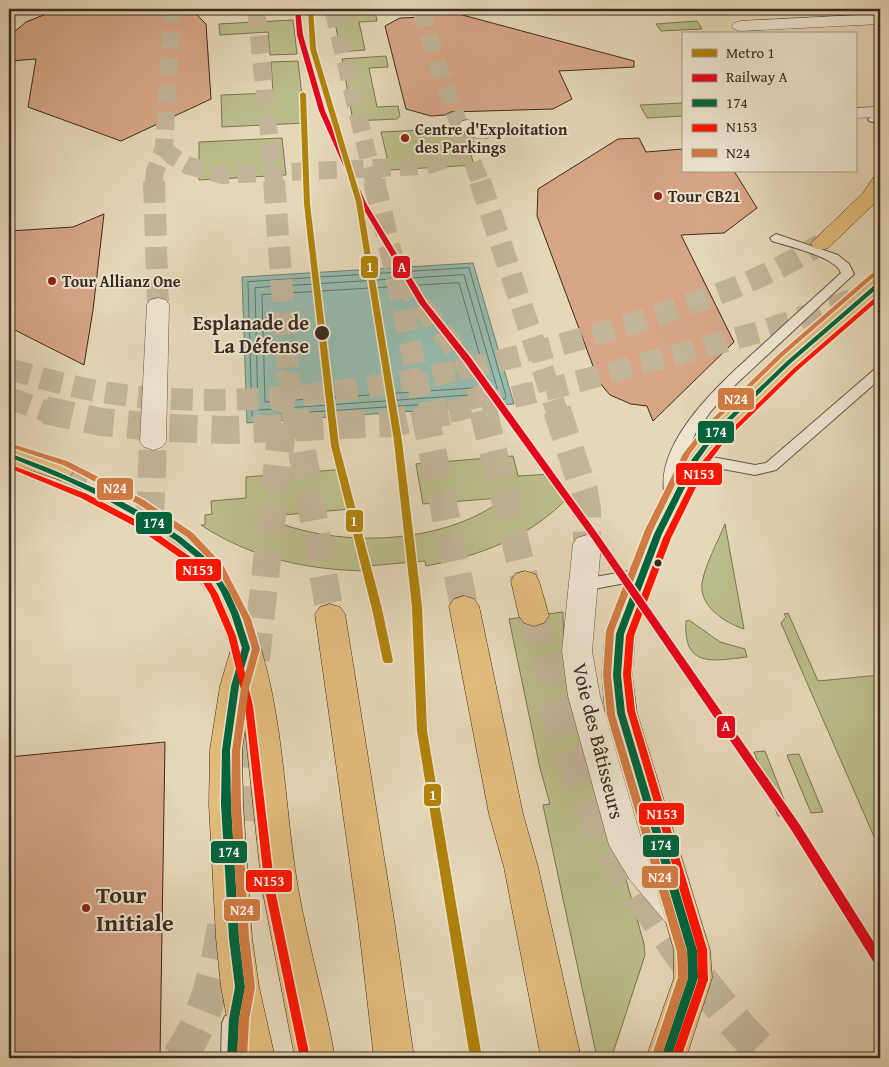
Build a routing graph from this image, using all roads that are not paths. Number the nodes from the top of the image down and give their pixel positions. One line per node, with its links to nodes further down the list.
1 (880, 19): 2 (street)
2 (740, 26)
3 (856, 113): 4 (street)
4 (878, 115)
5 (880, 182): 7 (main road)
6 (776, 238): 15 (lane)
7 (821, 244)
8 (880, 283): 13 (main road)
9 (158, 305): 11 (street)
10 (880, 372): 13 (lane)
11 (153, 442)
12 (9, 455): 14 (main road)
13 (696, 458): 15 (main road)
14 (60, 472)
15 (672, 502): 17 (main road)
16 (587, 544): 19 (street, Voie des Bâtisseurs)
17 (641, 575): 19 (lane); 25 (main road)
18 (525, 581): 23 (main road)
19 (583, 584): 25 (street, Voie des Bâtisseurs)
20 (222, 590): 24 (main road)
21 (464, 606): 31 (main road)
22 (330, 614): 30 (main road)
23 (534, 616)
24 (246, 648): 26 (main road); 29 (main road)
25 (683, 919): 32 (main road)
26 (240, 987): 27 (lane); 28 (main road)
27 (232, 1058)
28 (255, 1058)
29 (315, 1058)
30 (394, 1058)
31 (561, 1058)
32 (666, 1058)

